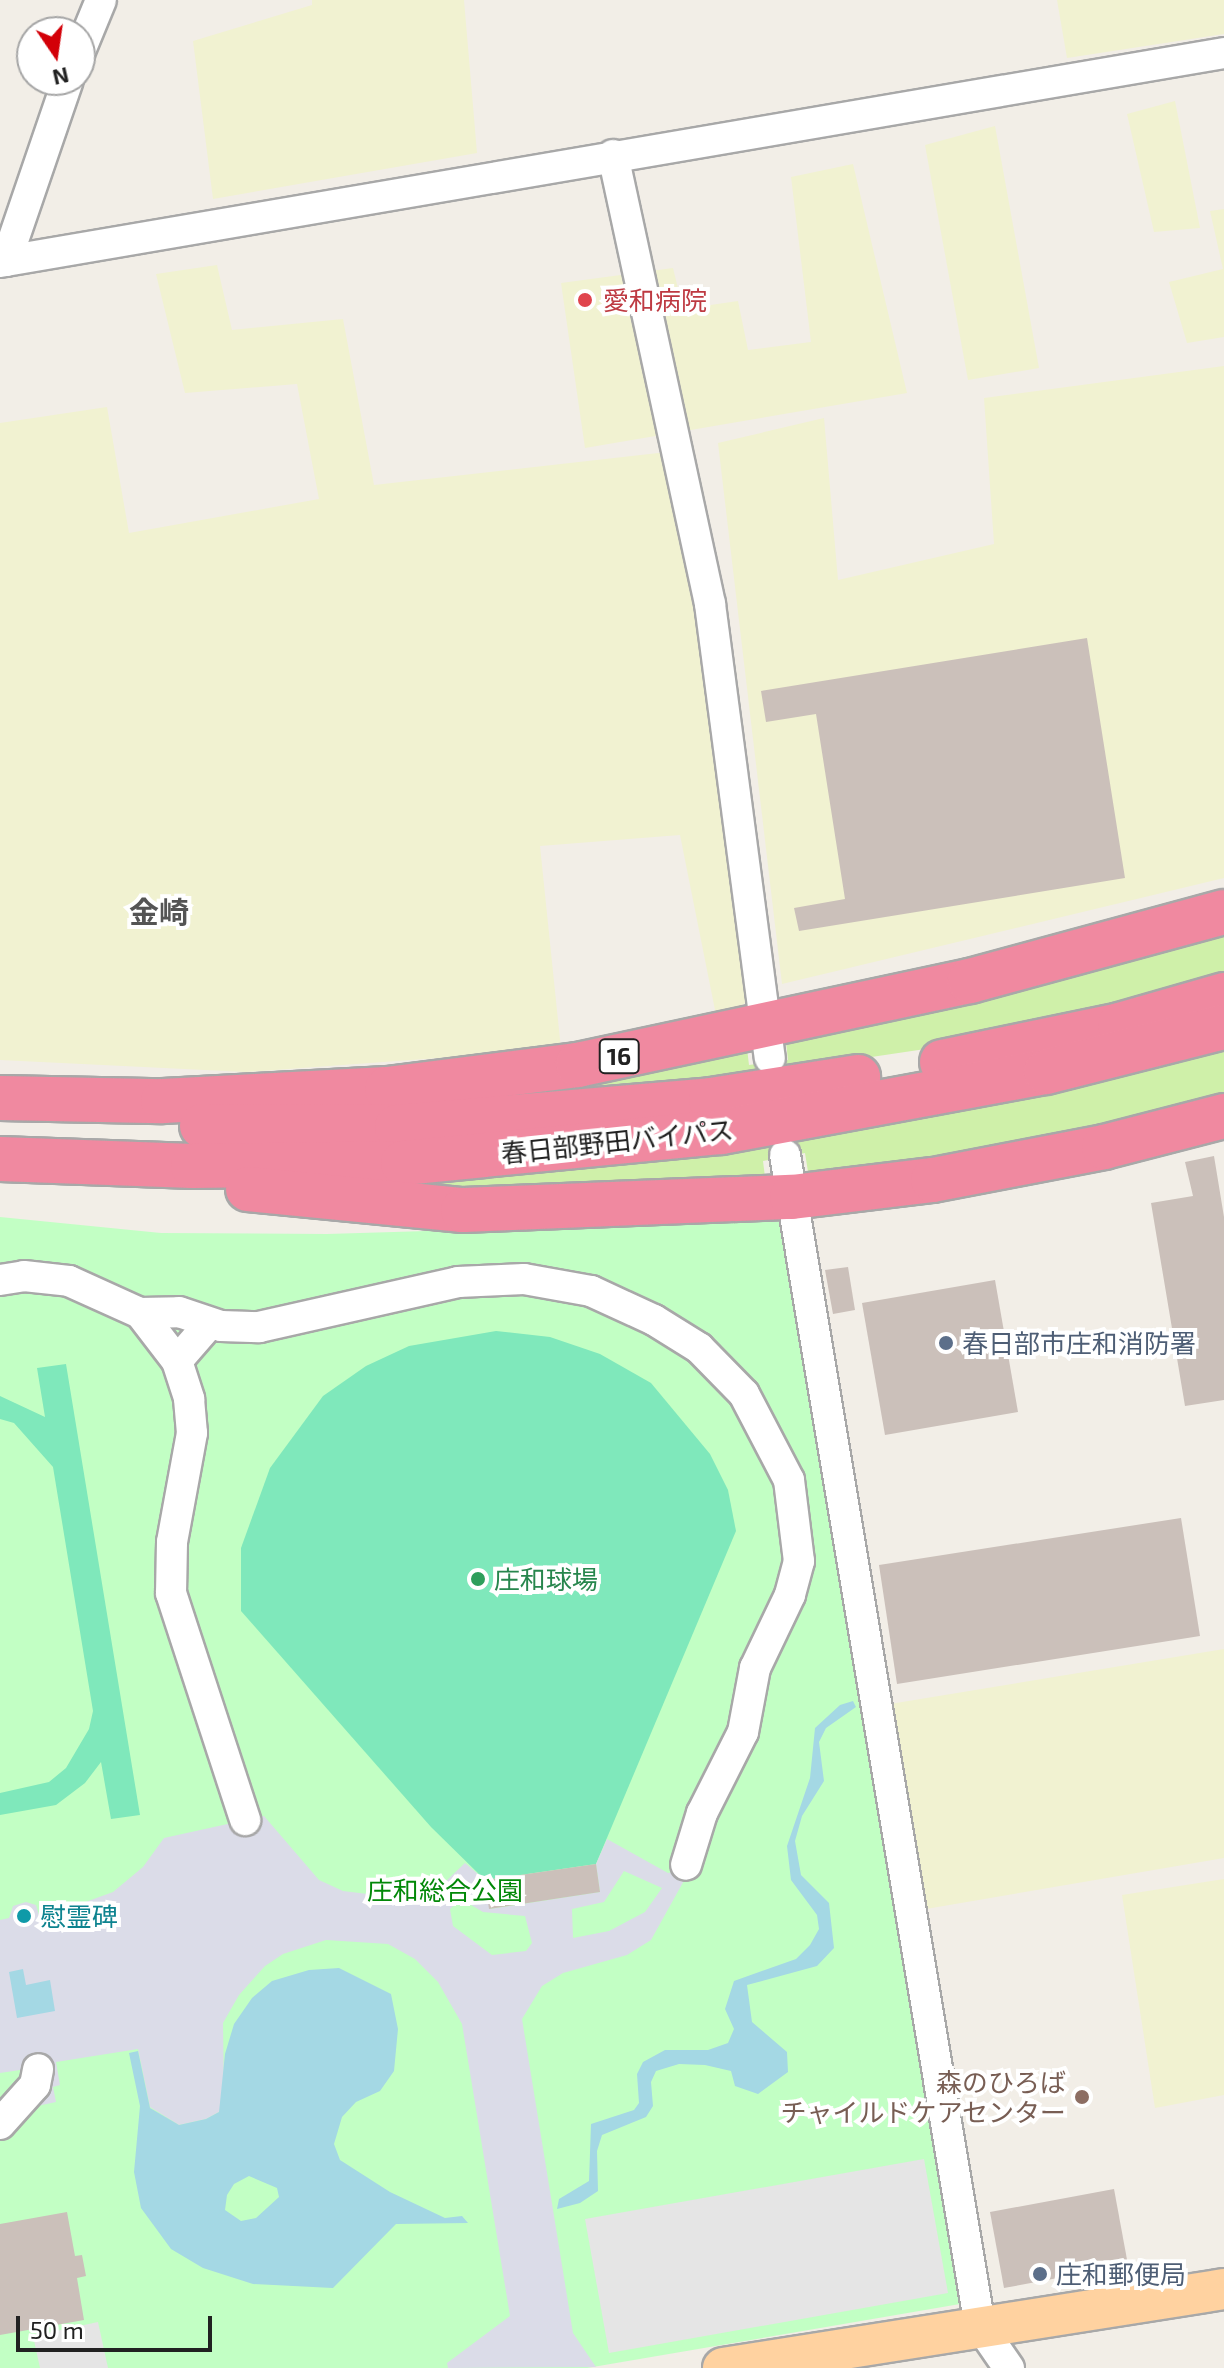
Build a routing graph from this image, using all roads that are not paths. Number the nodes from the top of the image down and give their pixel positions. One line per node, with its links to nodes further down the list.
1 (1224, 53): 3 (street)
2 (62, 96): 4 (street)
3 (613, 155): 4 (street); 8 (street)
4 (3, 261)
5 (1224, 912): 8 (highway, 16)
6 (1224, 995): 11 (highway, 春日部野田バイパス / 16)
7 (1224, 1027): 14 (highway, 春日部野田バイパス)
8 (769, 1041): 9 (highway, 16)
9 (0, 1098)
10 (1224, 1116): 15 (highway)
11 (0, 1117)
12 (785, 1155): 15 (street)
13 (0, 1159): 14 (highway, 春日部野田バイパス)
14 (193, 1166): 15 (highway)
15 (792, 1197): 25 (street)
16 (0, 1280): 17 (street)
17 (140, 1313): 18 (street); 19 (street)
18 (210, 1323): 19 (street); 21 (street)
19 (177, 1361): 20 (street)
20 (245, 1820)
21 (686, 1865)
22 (38, 2069): 23 (street)
23 (0, 2124)
24 (1224, 2289): 25 (main road)
25 (980, 2326): 26 (main road); 27 (street)
26 (749, 2366)
27 (1009, 2368)

